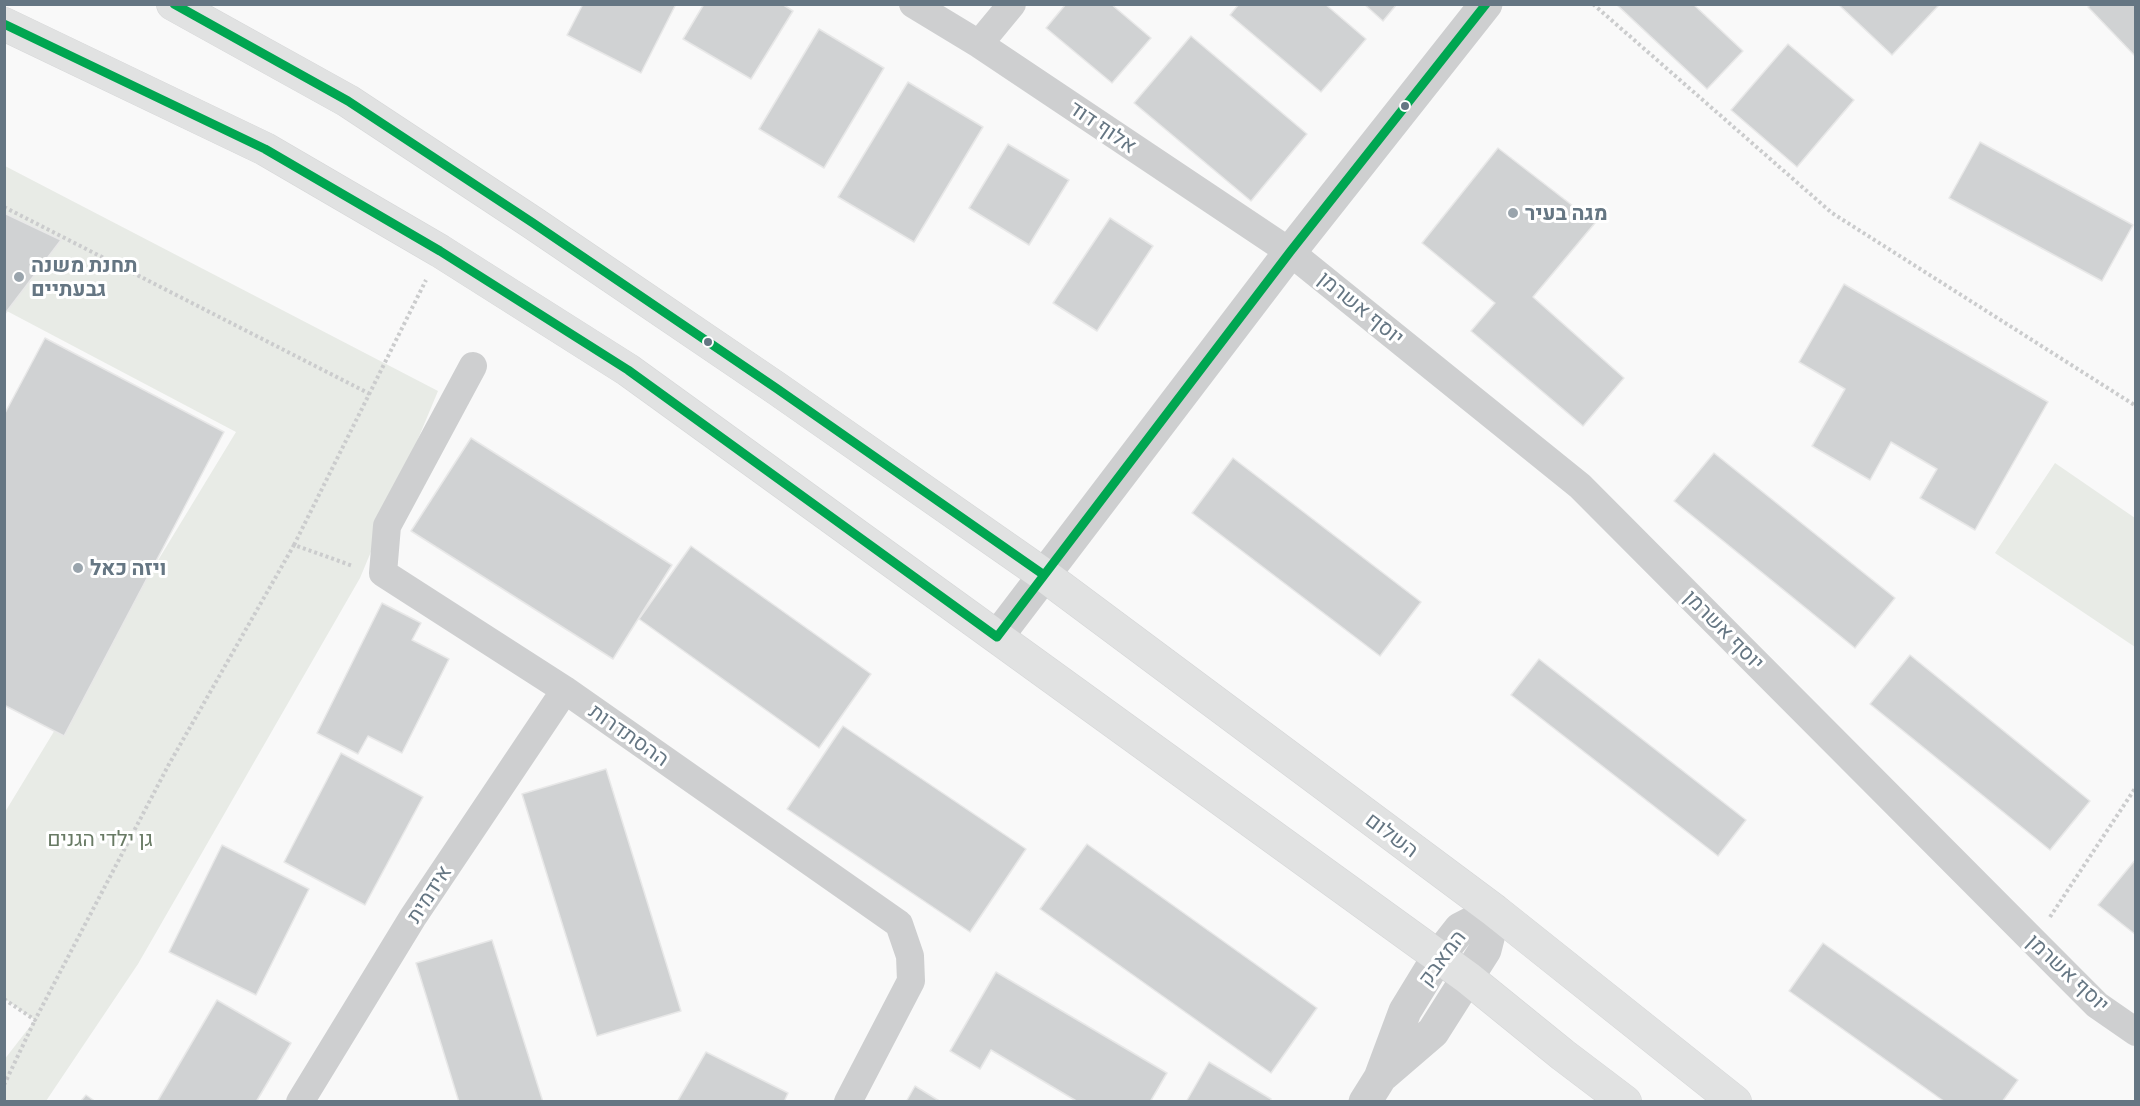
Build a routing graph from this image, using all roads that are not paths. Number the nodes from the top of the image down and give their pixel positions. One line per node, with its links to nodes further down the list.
1 (173, 4): 9 (main road, השלום)
2 (914, 4): 6 (street, אלוף דוד)
3 (1012, 4): 6 (street)
4 (1486, 4): 7 (street)
5 (4, 24): 10 (main road)
6 (980, 44): 7 (street, אלוף דוד)
7 (1290, 252): 9 (street); 15 (street, יוסף אשרמן)
8 (473, 366): 11 (street, ההסתדרות)
9 (1044, 575): 10 (street); 12 (main road, השלום)
10 (997, 637): 13 (main road)
11 (565, 690): 17 (street, אידמית); 18 (street, ההסתדרות)
12 (1495, 911): 13 (street, המאבק); 14 (street, המאבק); 20 (main road, השלום)
13 (1438, 957): 14 (main road); 16 (street, המאבק)
14 (1468, 978): 16 (street, המאבק); 19 (main road)
15 (2136, 1032)
16 (1372, 1090)
17 (300, 1101)
18 (848, 1101)
19 (1625, 1101)
20 (1735, 1101)

